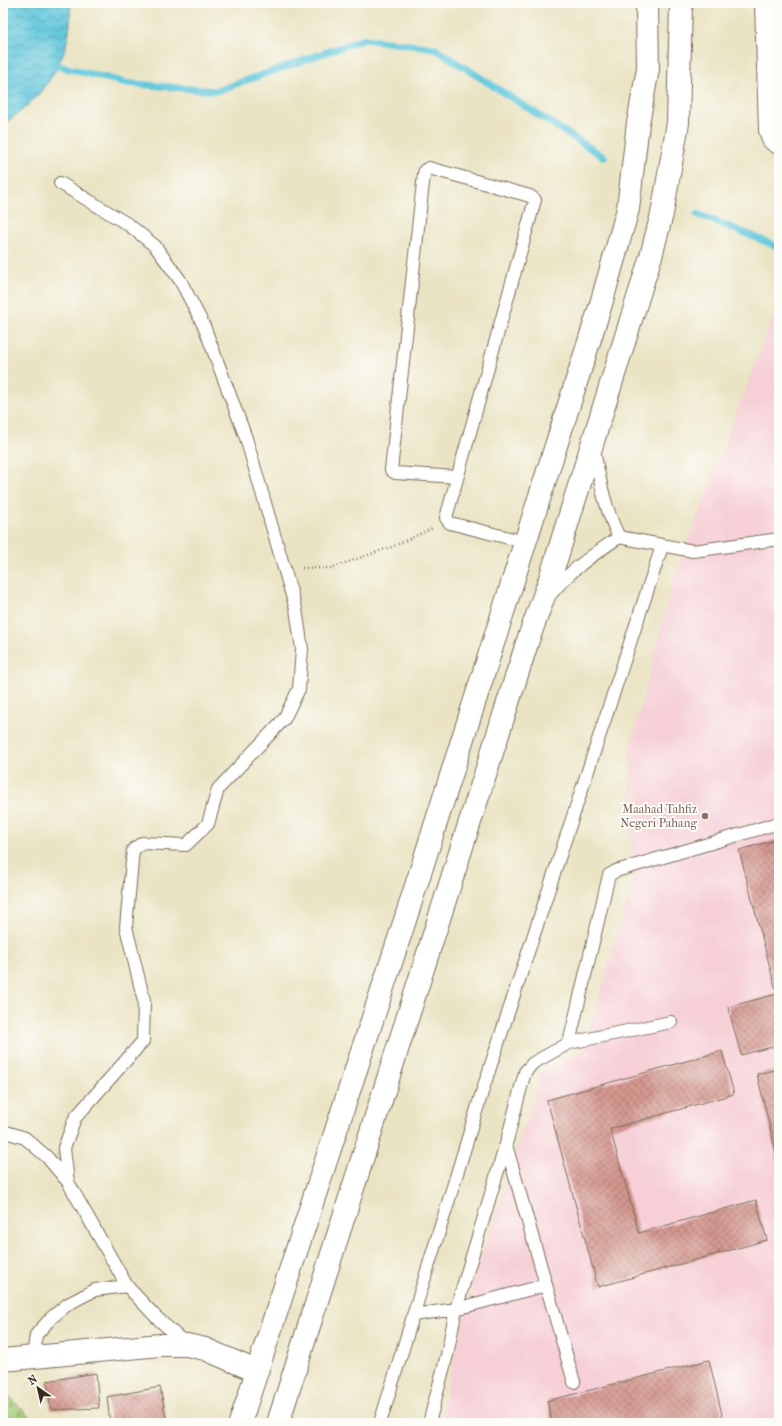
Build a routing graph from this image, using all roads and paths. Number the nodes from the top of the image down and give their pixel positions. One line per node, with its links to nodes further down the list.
1 (647, 3): 11 (main road)
2 (681, 3): 6 (main road)
3 (766, 3): 4 (main road)
4 (776, 141)
5 (60, 183): 13 (lane)
6 (592, 443): 9 (lane); 14 (main road)
7 (457, 477): 7 (lane); 8 (lane)
8 (449, 522): 11 (lane); 13 (path)
9 (619, 538): 12 (lane); 14 (lane)
10 (779, 539): 12 (lane)
11 (525, 542): 28 (main road)
12 (662, 546): 24 (lane)
13 (283, 567): 20 (lane)
14 (528, 640): 31 (main road)
15 (779, 823): 17 (lane)
16 (671, 1022): 17 (lane)
17 (568, 1043): 19 (lane)
18 (3, 1131): 20 (lane)
19 (506, 1144): 21 (lane); 23 (lane)
20 (68, 1182): 22 (lane)
21 (546, 1285): 23 (lane); 29 (lane)
22 (127, 1286): 25 (lane); 26 (lane)
23 (456, 1309): 24 (lane); 33 (lane)
24 (413, 1315): 32 (lane)
25 (187, 1345): 26 (main road); 28 (main road)
26 (34, 1356): 27 (main road)
27 (3, 1360)
28 (256, 1371): 30 (main road)
29 (574, 1382)
30 (240, 1423)
31 (278, 1423)
32 (380, 1423)
33 (429, 1423)

